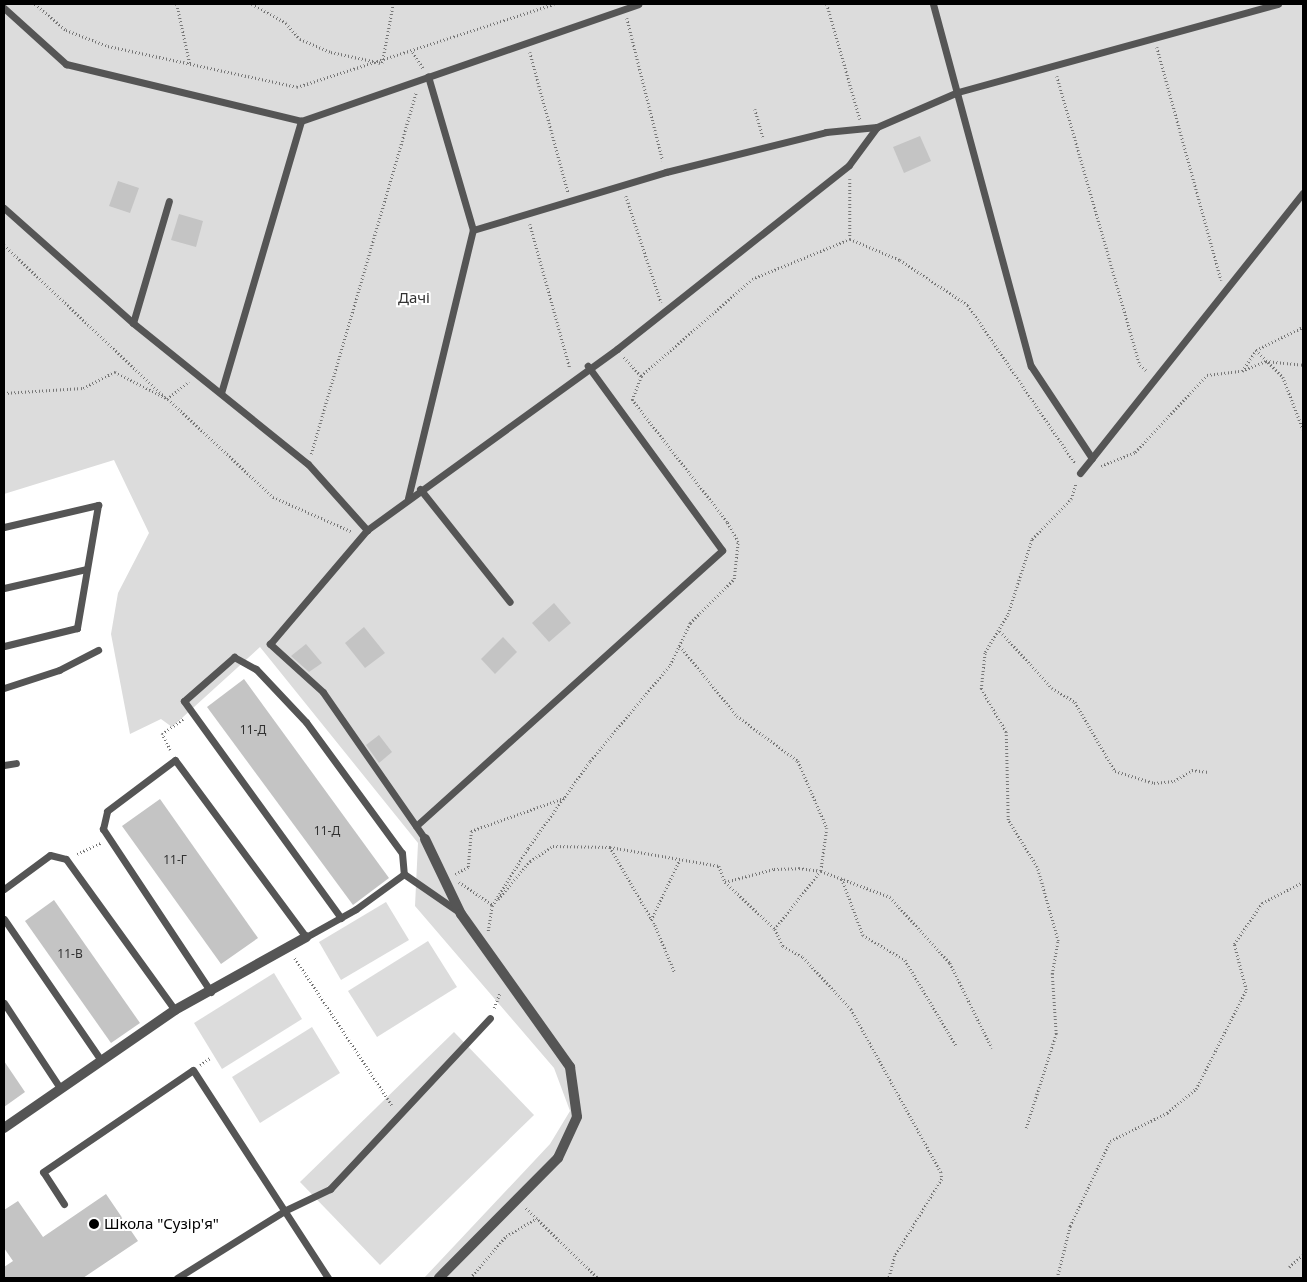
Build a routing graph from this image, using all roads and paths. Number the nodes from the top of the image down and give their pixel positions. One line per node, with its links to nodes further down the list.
1 (35, 4): 18 (path)
2 (177, 4): 18 (path)
3 (252, 4): 17 (path)
4 (394, 4): 17 (path)
5 (554, 4): 16 (path)
6 (638, 4): 12 (lane)
7 (827, 4): 25 (path)
8 (933, 4): 22 (lane)
9 (1248, 4): 13 (lane)
10 (1278, 4): 13 (lane)
11 (4, 8): 24 (lane)
12 (624, 8): 15 (lane); 29 (path)
13 (1251, 13): 14 (lane)
14 (1154, 36): 19 (lane); 39 (path)
15 (527, 41): 20 (lane); 32 (path)
16 (413, 52): 17 (path); 20 (path)
17 (382, 63): 18 (path)
18 (190, 64)
19 (1054, 65): 22 (lane); 52 (path)
20 (428, 76): 21 (lane); 36 (lane)
21 (420, 81): 24 (lane); 58 (path)
22 (958, 92): 26 (lane); 57 (lane)
23 (755, 109): 27 (path)
24 (301, 121): 54 (lane)
25 (863, 127): 26 (lane); 27 (lane)
26 (877, 127): 28 (lane)
27 (766, 148): 29 (lane)
28 (849, 165): 37 (path); 40 (lane)
29 (666, 172): 30 (lane)
30 (623, 185): 32 (lane); 40 (path)
31 (1303, 193): 39 (lane)
32 (571, 200): 35 (lane)
33 (169, 201): 41 (lane)
34 (4, 208): 41 (lane)
35 (527, 213): 36 (lane); 51 (path)
36 (473, 230): 61 (lane)
37 (850, 239): 50 (path); 59 (path)
38 (4, 245): 55 (path)
39 (1224, 292): 52 (lane)
40 (664, 312): 43 (lane)
41 (133, 323): 49 (lane)
42 (1303, 327): 44 (path)
43 (617, 349): 47 (lane); 50 (path)
44 (1256, 350): 45 (path); 48 (path)
45 (1266, 361): 46 (path); 48 (path); 56 (path)
46 (1303, 365)
47 (588, 366): 51 (lane); 78 (lane)
48 (1242, 371): 59 (path)
49 (195, 374): 54 (lane); 55 (path)
50 (641, 376): 69 (path)
51 (573, 378): 60 (lane)
52 (1156, 378): 57 (lane)
53 (4, 393): 55 (path)
54 (221, 393): 58 (lane)
55 (168, 399): 63 (path)
56 (1303, 429)
57 (1092, 458): 59 (lane)
58 (308, 464): 63 (lane)
59 (1080, 472): 67 (path)
60 (420, 489): 61 (lane); 66 (lane)
61 (408, 498): 63 (lane)
62 (4, 527): 64 (lane)
63 (367, 530): 78 (lane)
64 (86, 569): 65 (lane); 68 (lane)
65 (4, 588)
66 (510, 602)
67 (1000, 631): 76 (path); 113 (path)
68 (4, 646)
69 (680, 646): 77 (path); 84 (path)
70 (98, 650): 71 (lane)
71 (4, 688)
72 (193, 712): 73 (path); 86 (lane); 95 (lane)
73 (175, 760): 79 (lane); 98 (lane)
74 (16, 763): 75 (lane)
75 (4, 765)
76 (1209, 772)
77 (565, 798): 87 (path); 92 (path)
78 (416, 826): 80 (lane)
79 (109, 839): 82 (path); 103 (lane)
80 (425, 839): 85 (street)
81 (610, 847): 83 (path); 92 (path); 96 (path)
82 (66, 859): 91 (lane); 105 (lane)
83 (679, 861): 89 (path); 96 (path)
84 (821, 871): 88 (path); 89 (path); 97 (path)
85 (440, 873): 87 (path); 93 (street)
86 (404, 874): 93 (lane); 95 (lane)
87 (452, 876): 92 (path)
88 (842, 879): 107 (path); 108 (path)
89 (725, 882): 97 (path)
90 (1303, 882): 126 (path)
91 (4, 889)
92 (492, 906): 99 (path)
93 (461, 914): 99 (street)
94 (4, 918): 109 (lane)
95 (341, 918): 98 (lane)
96 (651, 920): 101 (path)
97 (775, 929): 125 (path)
98 (306, 937): 103 (street)
99 (486, 947): 102 (street)
100 (288, 950): 111 (path)
101 (675, 973)
102 (507, 974): 106 (path); 114 (street)
103 (211, 993): 105 (street)
104 (4, 1002): 110 (lane)
105 (175, 1010): 109 (street)
106 (490, 1018): 111 (lane)
107 (956, 1047)
108 (992, 1048)
109 (101, 1060): 110 (street)
110 (60, 1088): 112 (street)
111 (400, 1117): 116 (lane)
112 (4, 1128)
113 (1026, 1128)
114 (519, 1202): 117 (path); 122 (street)
115 (64, 1204): 116 (lane)
116 (286, 1210): 120 (lane); 121 (lane)
117 (537, 1218): 123 (path); 124 (path)
118 (1303, 1255): 119 (path)
119 (1289, 1267)
120 (177, 1278)
121 (328, 1278)
122 (439, 1278)
123 (470, 1278)
124 (597, 1278)
125 (889, 1278)
126 (1058, 1278)

